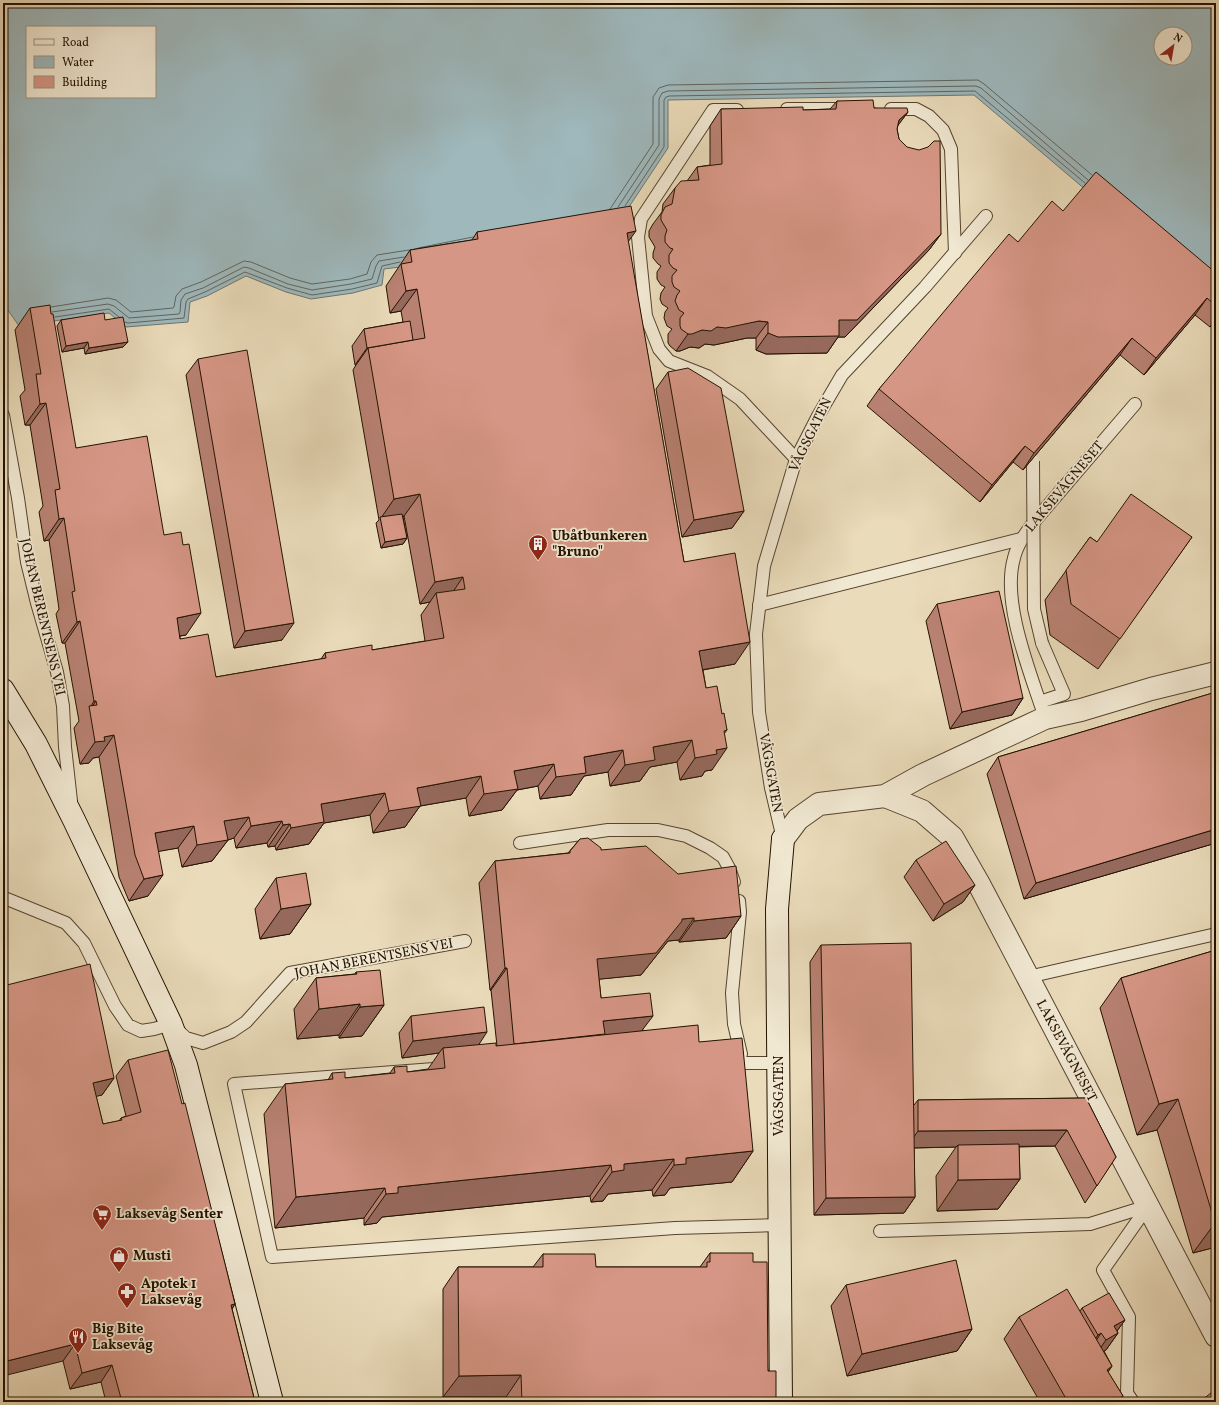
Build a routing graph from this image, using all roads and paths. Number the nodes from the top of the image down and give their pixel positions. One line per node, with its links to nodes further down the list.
1 (854, 109): 4 (lane)
2 (877, 109): 6 (lane)
3 (752, 110): 9 (lane)
4 (775, 110)
5 (986, 216): 6 (lane, VÅGSGATEN)
6 (955, 252): 9 (lane, VÅGSGATEN)
7 (1135, 404): 11 (lane, LAKSEVÅGNESET)
8 (3, 415): 17 (lane, JOHAN BERENTSENS VEI)
9 (796, 459): 12 (lane, VÅGSGATEN)
10 (1033, 461): 15 (lane, bridge)
11 (1021, 539): 12 (lane); 15 (lane, LAKSEVÅGNESET)
12 (760, 605): 18 (lane, VÅGSGATEN)
13 (1216, 673): 15 (street, LAKSEVÅGNESET)
14 (3, 690): 17 (street, JOHAN BERENTSENS VEI)
15 (1042, 710): 16 (street, LAKSEVÅGNESET)
16 (885, 796): 18 (street, LAKSEVÅGNESET); 23 (street, LAKSEVÅGNESET)
17 (74, 820): 24 (street, JOHAN BERENTSENS VEI)
18 (783, 839): 27 (street, VÅGSGATEN)
19 (520, 843): 26 (lane)
20 (4, 897): 24 (lane)
21 (1216, 934): 23 (lane)
22 (465, 941): 24 (lane, JOHAN BERENTSENS VEI)
23 (1028, 977): 29 (street, LAKSEVÅGNESET)
24 (171, 1024): 33 (street, JOHAN BERENTSENS VEI)
25 (721, 1047): 26 (lane)
26 (743, 1063): 27 (lane)
27 (779, 1063): 30 (street, VÅGSGATEN)
28 (446, 1068): 30 (lane)
29 (1148, 1206): 31 (lane); 32 (street, LAKSEVÅGNESET); 35 (lane)
30 (780, 1225): 34 (street, VÅGSGATEN)
31 (880, 1231)
32 (1216, 1336)
33 (272, 1402)
34 (781, 1402)
35 (1132, 1402)

